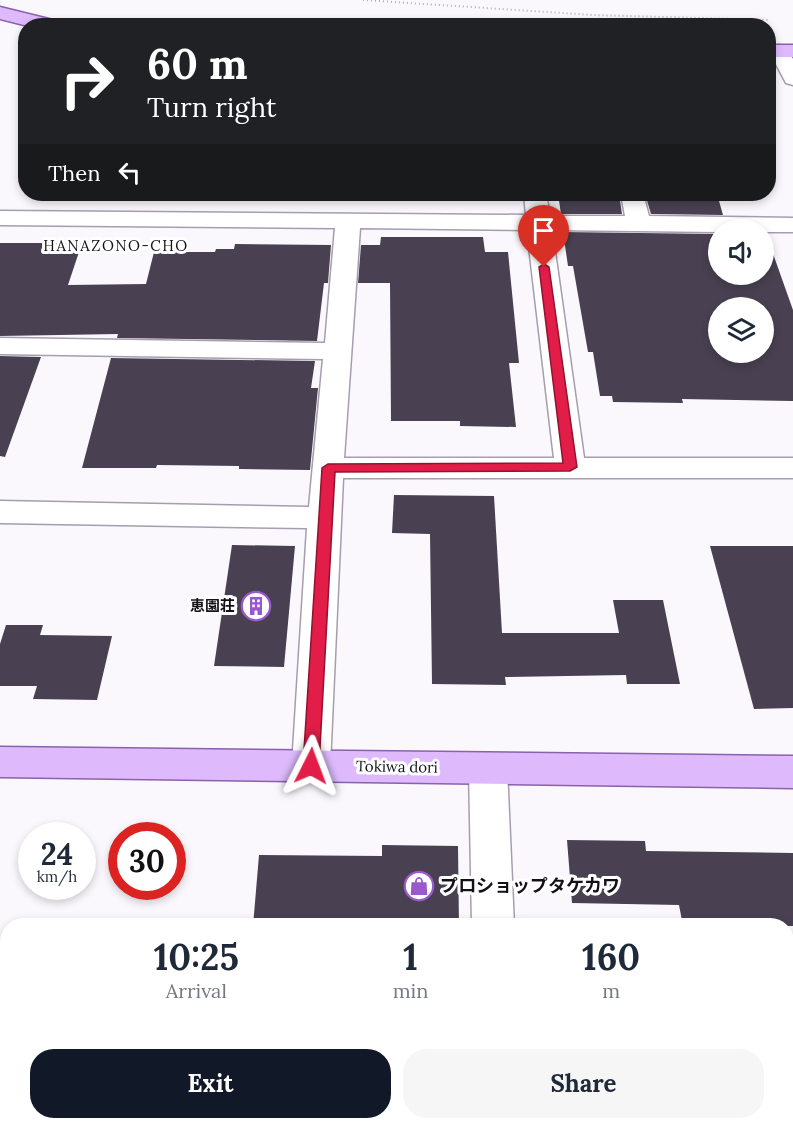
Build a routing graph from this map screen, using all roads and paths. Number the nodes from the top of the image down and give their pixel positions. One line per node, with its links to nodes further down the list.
1 (363, 0): 4 (path)
2 (0, 13): 3 (main road)
3 (21, 18)
4 (699, 18)
5 (780, 51): 6 (street)
6 (793, 79)
7 (536, 201): 11 (street)
8 (634, 201): 12 (street)
9 (0, 218): 10 (street)
10 (348, 222): 11 (street); 15 (street)
11 (538, 223): 12 (street); 16 (street)
12 (639, 224): 13 (street)
13 (793, 225)
14 (0, 346): 15 (street)
15 (339, 351): 17 (street)
16 (570, 467): 17 (street); 18 (street)
17 (328, 468): 20 (street)
18 (793, 468)
19 (0, 512): 20 (street)
20 (324, 518): 22 (street)
21 (0, 762): 22 (main road, Tokiwa dori)
22 (311, 766): 23 (main road, Tokiwa dori)
23 (488, 768): 24 (main road, Tokiwa dori); 25 (street)
24 (793, 772)
25 (493, 918)

